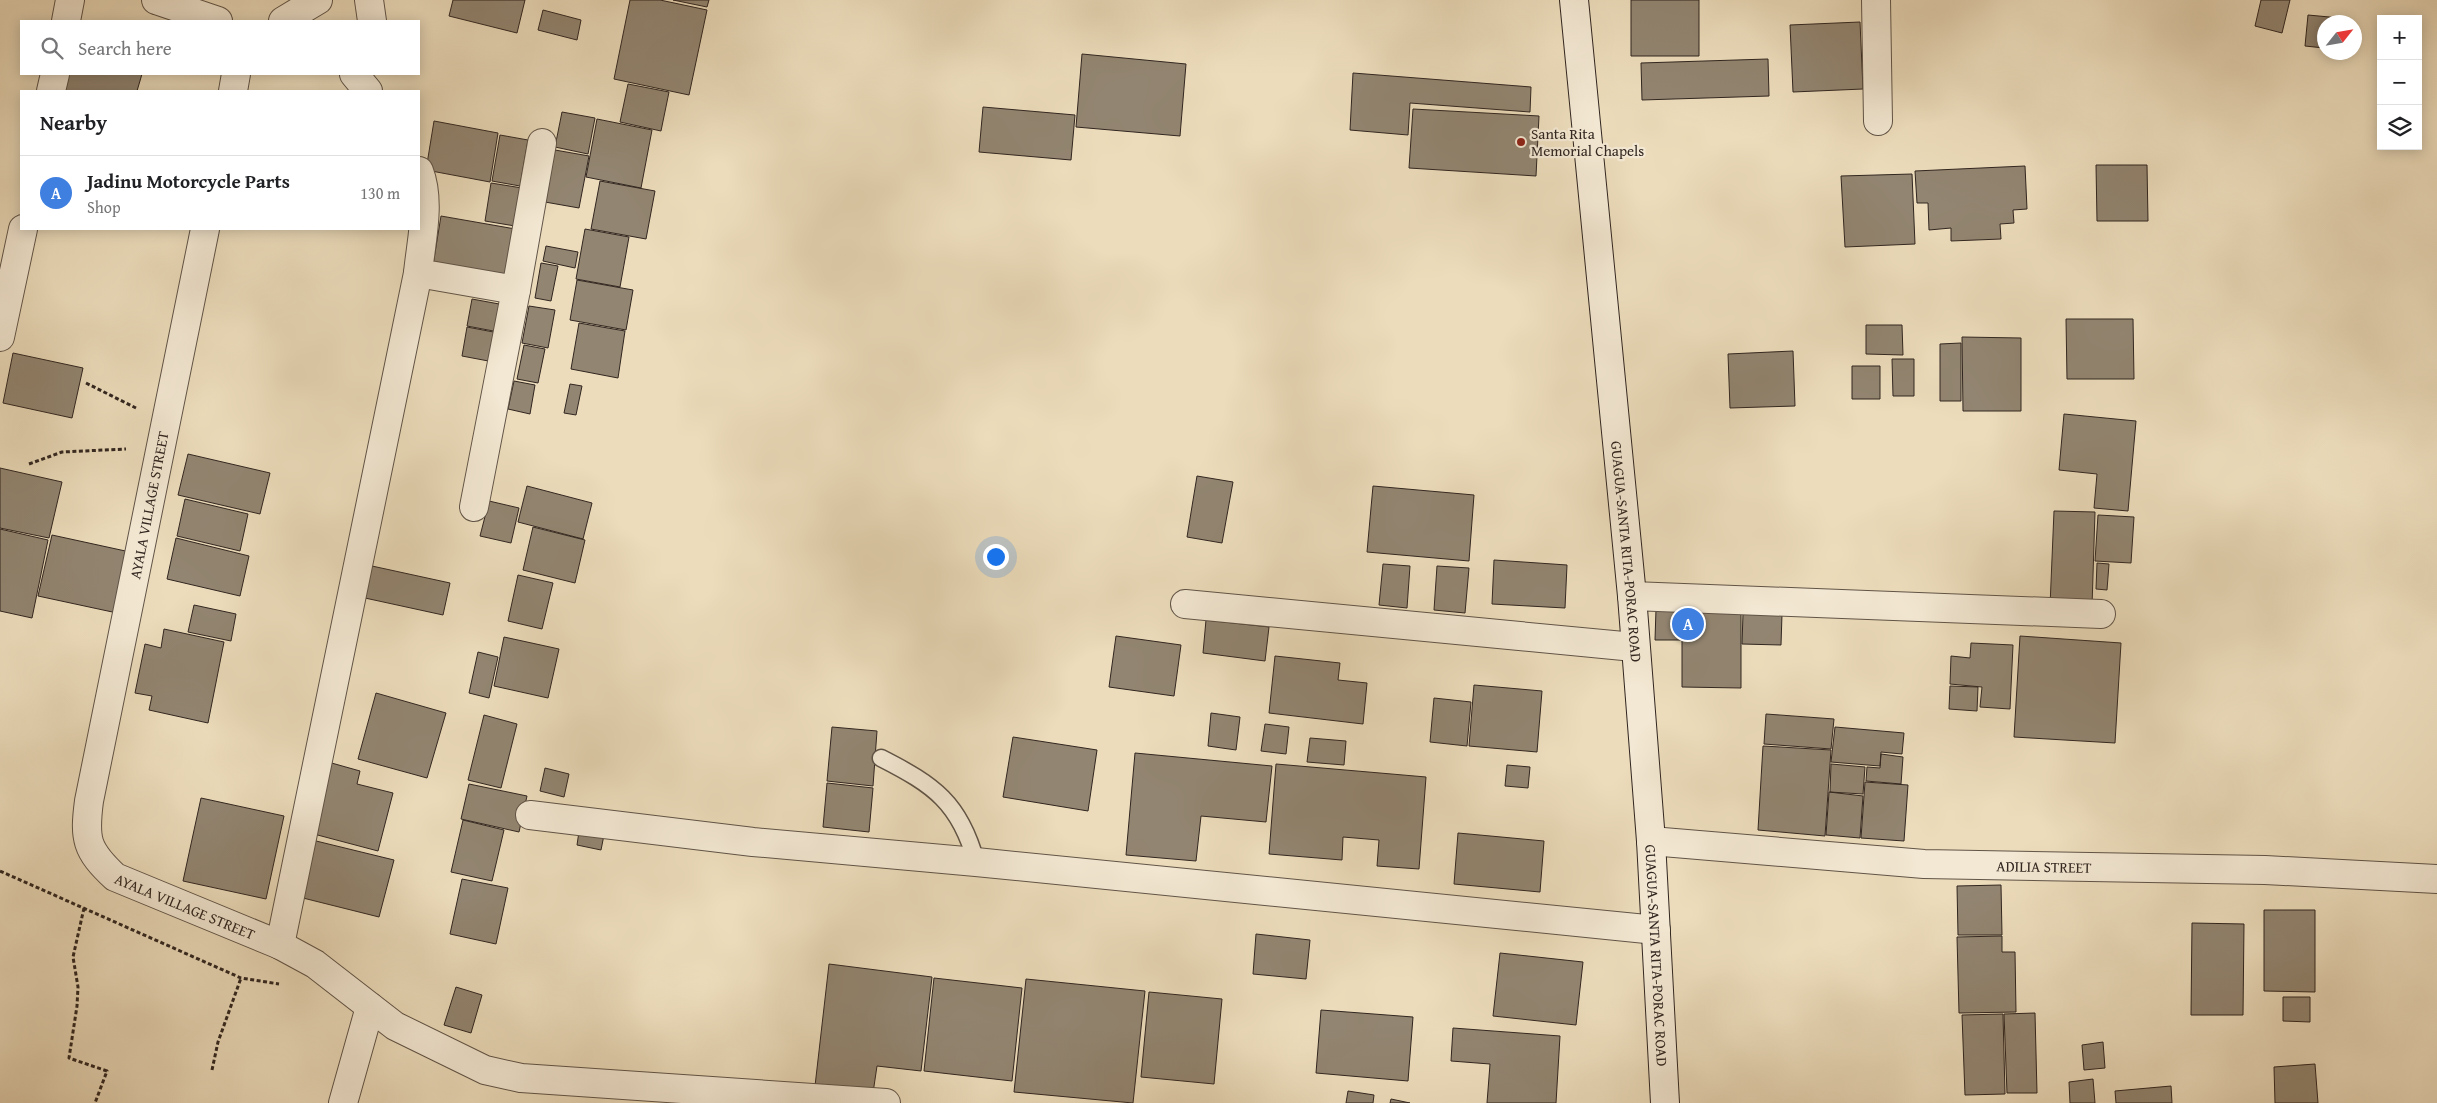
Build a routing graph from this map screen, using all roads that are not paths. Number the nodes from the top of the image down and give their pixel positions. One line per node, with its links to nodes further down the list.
1 (70, 0): 8 (street)
2 (156, 0): 9 (street)
3 (290, 0): 10 (street)
4 (318, 0): 11 (street)
5 (369, 0): 12 (street)
6 (1574, 0): 30 (street, GUAGUA-SANTA RITA-PORAC ROAD)
7 (1876, 0): 21 (street)
8 (66, 20)
9 (215, 20)
10 (284, 20)
11 (286, 20)
12 (372, 20)
13 (55, 75): 17 (street)
14 (236, 75): 18 (street)
15 (355, 75): 19 (street)
16 (381, 75): 20 (street)
17 (51, 90)
18 (233, 90)
19 (367, 90)
20 (384, 90)
21 (1878, 121)
22 (542, 143): 27 (street)
23 (420, 174): 26 (street)
24 (23, 230): 28 (street)
25 (205, 230): 40 (street, AYALA VILLAGE STREET)
26 (418, 273): 27 (street); 40 (street)
27 (516, 290): 29 (street)
28 (0, 338)
29 (474, 507)
30 (1632, 596): 32 (street); 33 (street, GUAGUA-SANTA RITA-PORAC ROAD)
31 (1185, 604): 33 (street)
32 (2101, 614)
33 (1634, 647): 36 (street, GUAGUA-SANTA RITA-PORAC ROAD)
34 (881, 758): 37 (lane)
35 (530, 816): 37 (street)
36 (1651, 842): 38 (street, ADILIA STREET); 39 (street, GUAGUA-SANTA RITA-PORAC ROAD)
37 (976, 862): 39 (street)
38 (2437, 879)
39 (1656, 930): 44 (street, GUAGUA-SANTA RITA-PORAC ROAD)
40 (280, 945): 41 (street, AYALA VILLAGE STREET)
41 (370, 1007): 42 (street); 43 (street, AYALA VILLAGE STREET)
42 (343, 1103)
43 (886, 1103)
44 (1666, 1103)

